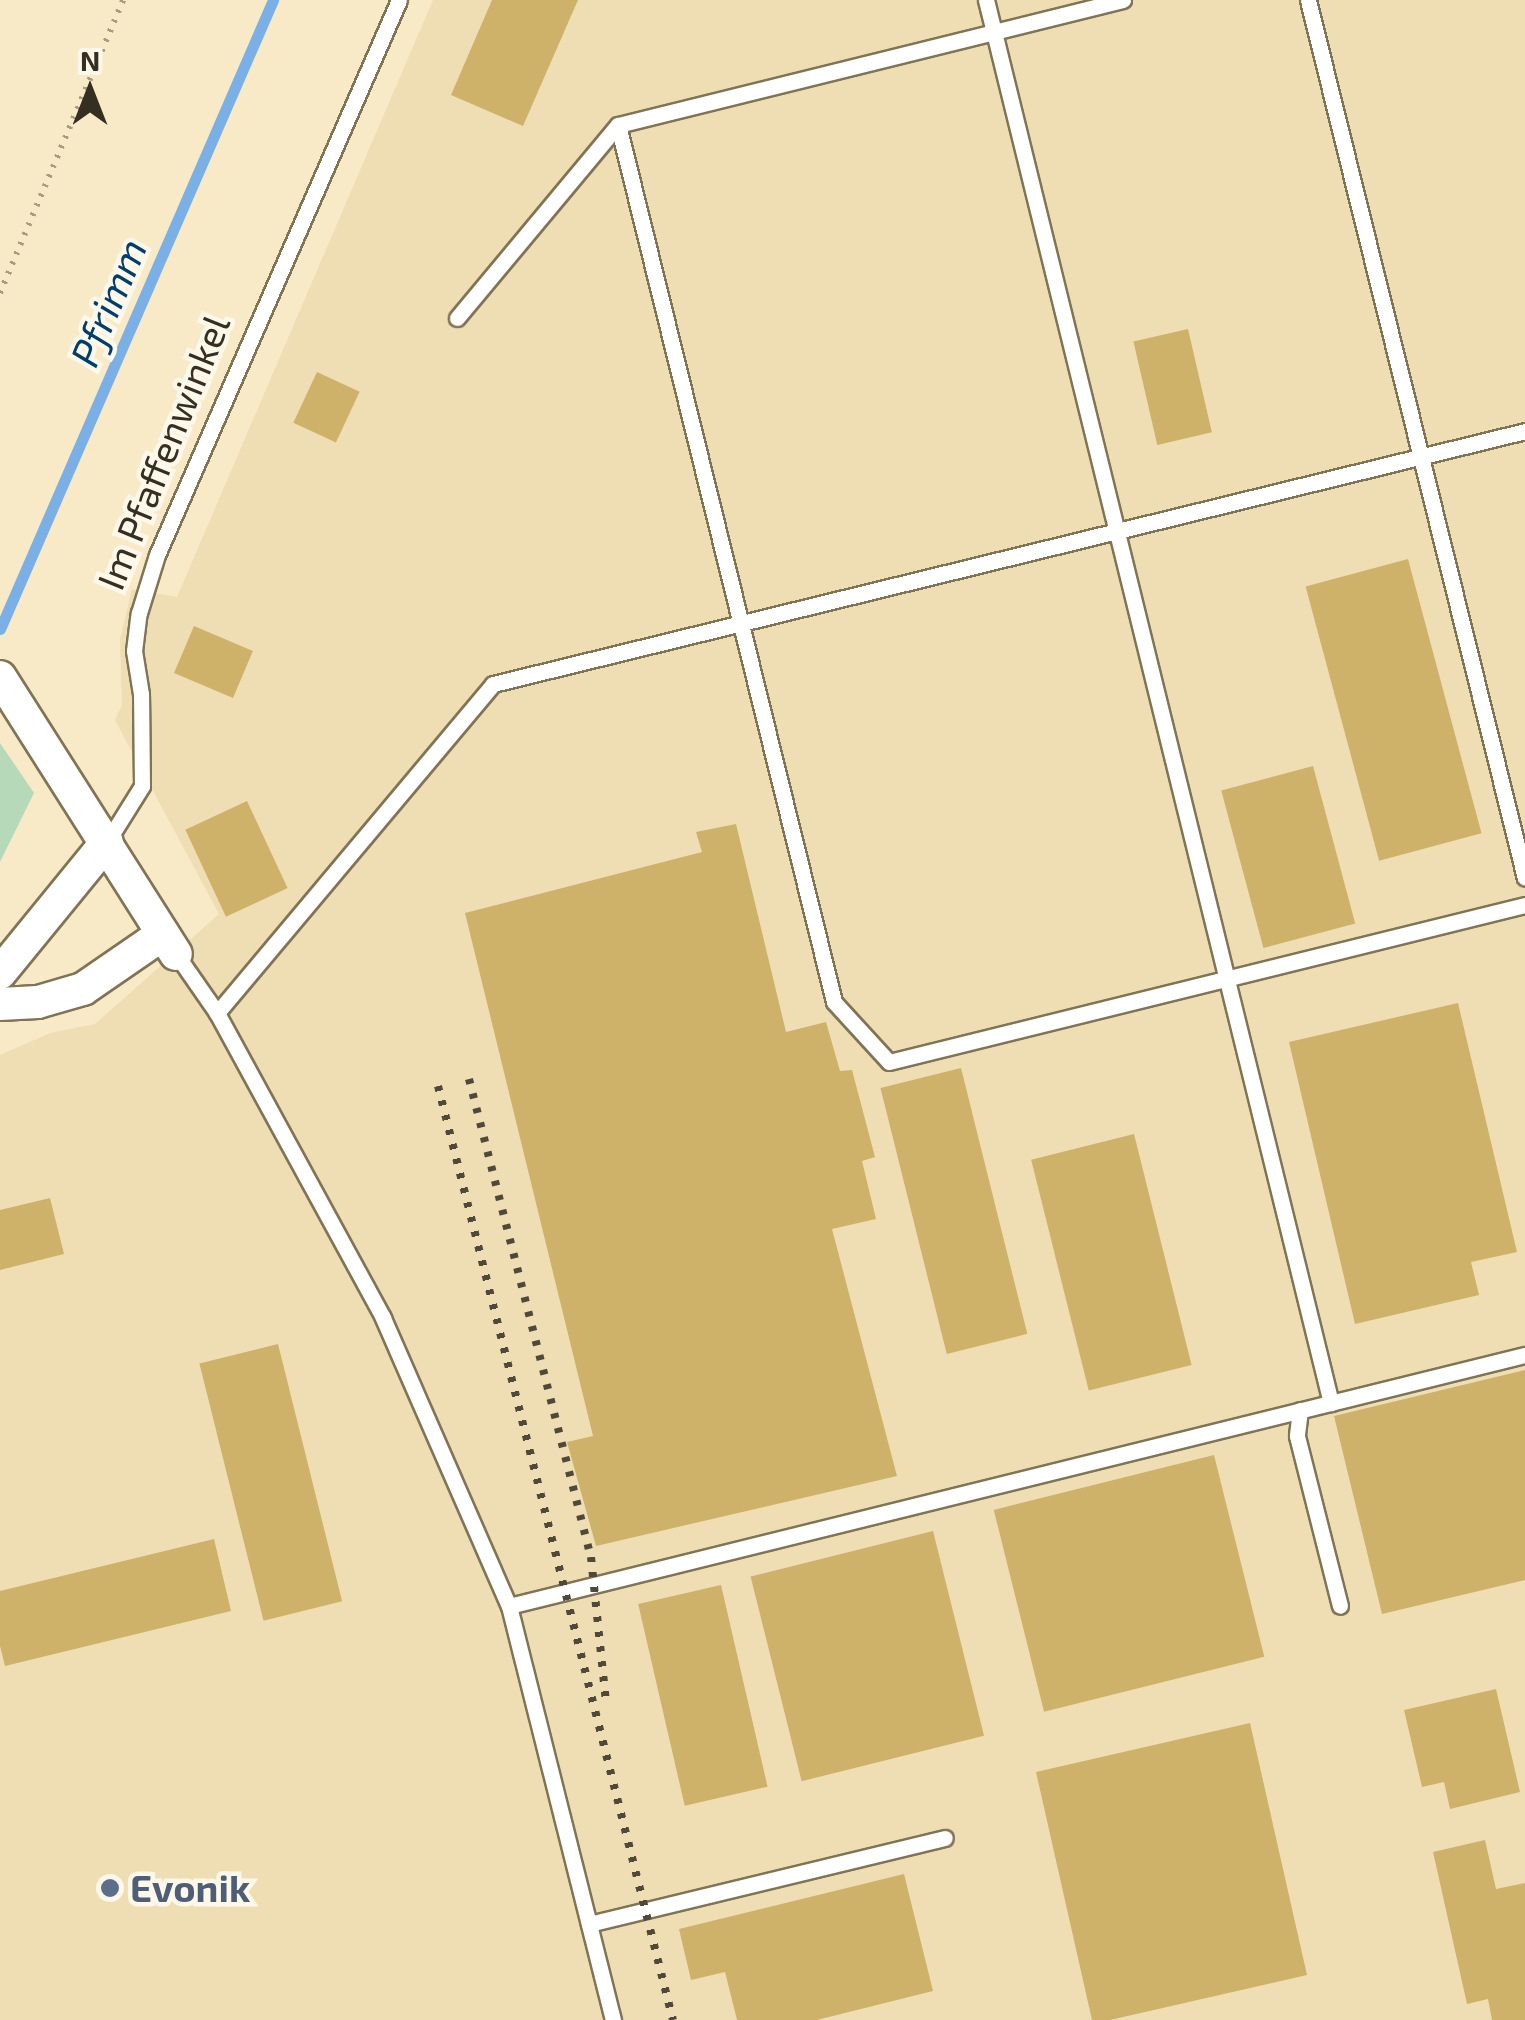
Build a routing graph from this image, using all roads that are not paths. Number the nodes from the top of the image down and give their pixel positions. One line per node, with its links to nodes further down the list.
1 (399, 0): 13 (lane, Im Pfaffenwinkel)
2 (986, 0): 5 (lane)
3 (1124, 0): 5 (lane)
4 (1308, 0): 9 (lane)
5 (994, 32): 6 (lane); 10 (lane)
6 (618, 125): 7 (lane); 11 (lane)
7 (457, 318)
8 (1525, 431): 9 (lane)
9 (1420, 456): 10 (lane); 14 (lane)
10 (1115, 531): 11 (lane); 18 (lane)
11 (740, 623): 18 (lane); 20 (lane)
12 (0, 677): 13 (street)
13 (107, 842): 16 (street); 17 (street, Im Pfaffenwinkel)
14 (1525, 878)
15 (1525, 905): 18 (lane)
16 (170, 944): 19 (street); 20 (lane)
17 (0, 973)
18 (1226, 979): 22 (lane)
19 (0, 1004)
20 (217, 1013): 24 (lane)
21 (1525, 1355): 22 (lane)
22 (1331, 1403): 23 (lane)
23 (1300, 1410): 24 (lane); 25 (lane)
24 (508, 1606): 27 (lane)
25 (1340, 1606)
26 (945, 1838): 27 (lane)
27 (589, 1924): 28 (lane)
28 (613, 2020)

